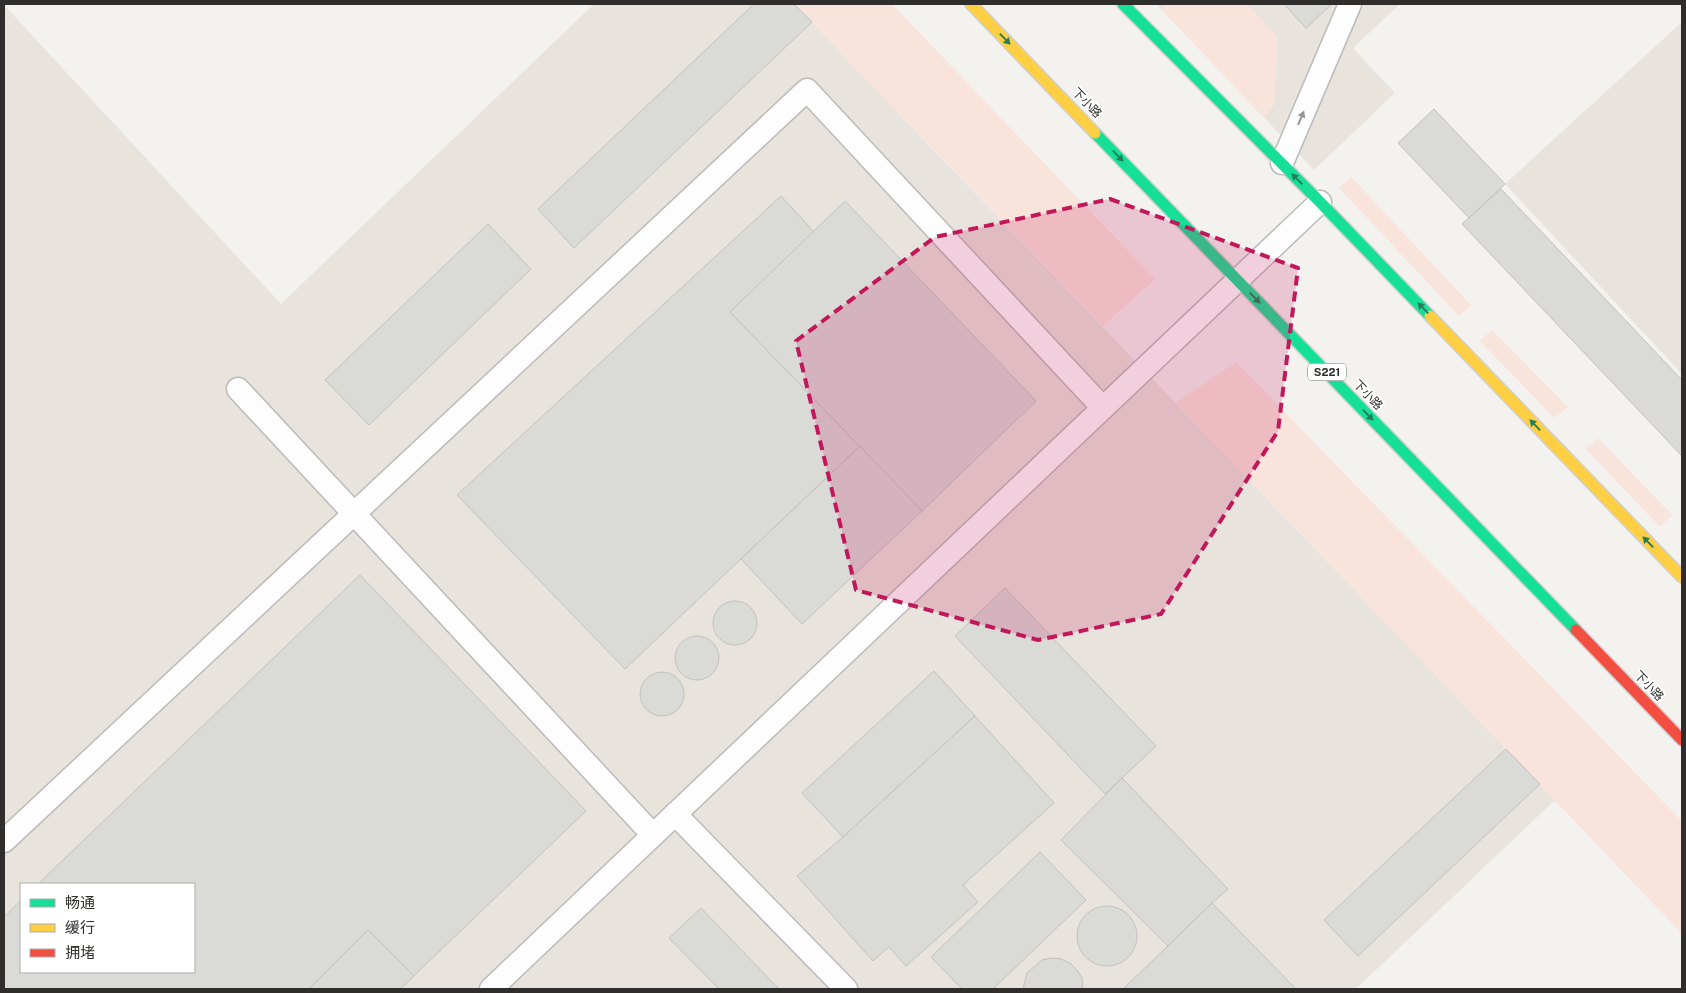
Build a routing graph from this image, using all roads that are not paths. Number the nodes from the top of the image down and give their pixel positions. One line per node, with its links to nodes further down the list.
1 (971, 4): 6 (main road, 下小路 / S221, one-way to 6)
2 (1123, 4): 4 (main road)
3 (1350, 4): 4 (lane, one-way to 3)
4 (1282, 163): 5 (main road, one-way to 4)
5 (1320, 202): 6 (lane); 10 (main road, one-way to 5)
6 (1238, 280): 8 (lane); 11 (main road, 下小路 / S221, one-way to 11)
7 (238, 389): 9 (lane)
8 (1103, 408): 9 (lane); 12 (lane)
9 (354, 513): 13 (lane); 14 (lane)
10 (1682, 577)
11 (1682, 740)
12 (676, 814): 13 (lane); 16 (lane)
13 (654, 834): 15 (lane)
14 (4, 841)
15 (491, 989)
16 (846, 989)

